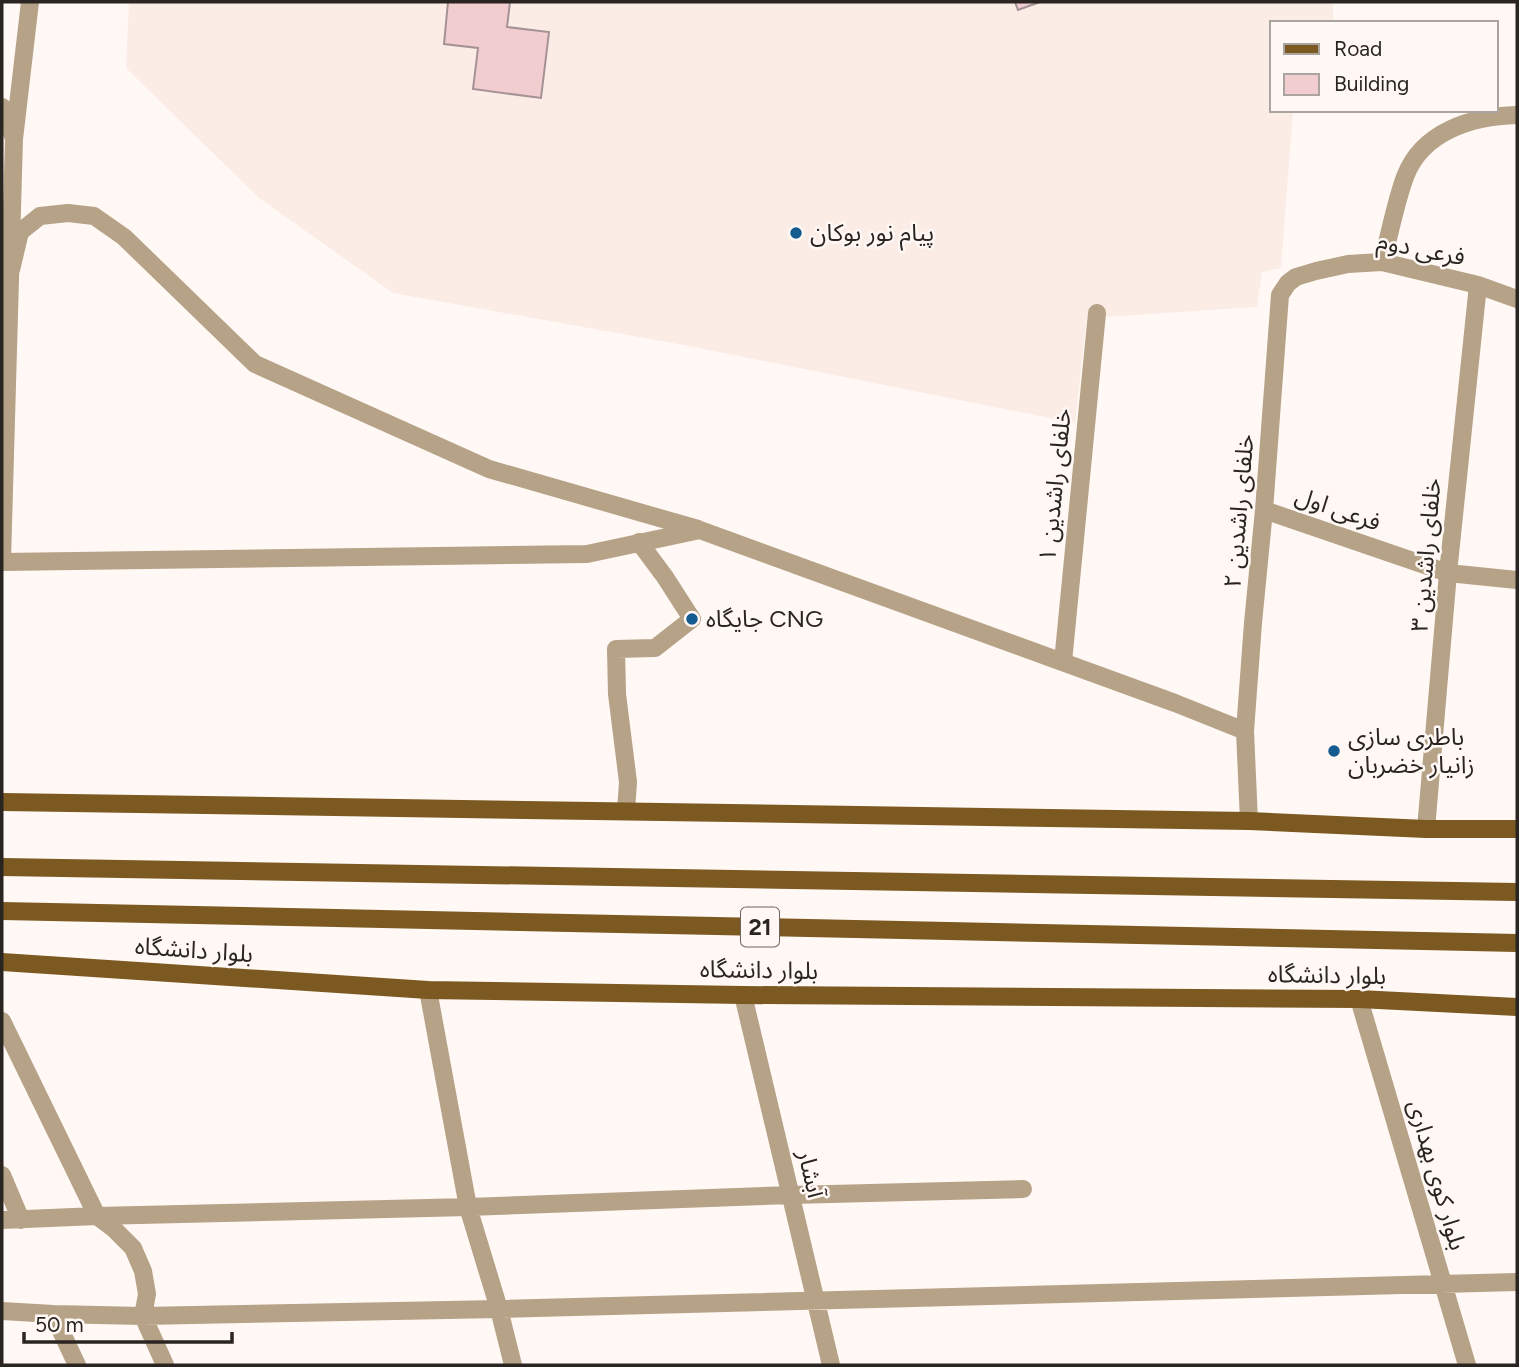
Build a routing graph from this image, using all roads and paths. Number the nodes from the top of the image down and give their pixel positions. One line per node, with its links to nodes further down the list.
1 (30, 2): 4 (street)
2 (2, 107): 4 (street)
3 (1517, 115): 5 (street)
4 (6, 139): 6 (street)
5 (1382, 262): 7 (street, فرعی دوم); 8 (street, فرعی دوم)
6 (11, 270): 12 (street); 14 (street)
7 (1478, 285): 9 (street, فرعی دوم); 15 (street, خلفای راشدین ۳)
8 (1280, 295): 11 (street, خلفای راشدین ۲)
9 (1517, 299)
10 (1097, 313): 17 (street, خلفای راشدین ۱)
11 (1265, 510): 15 (street, فرعی اول); 18 (street, خلفای راشدین ۲)
12 (700, 530): 13 (street); 17 (street)
13 (639, 542): 14 (street); 20 (street)
14 (2, 561)
15 (1448, 573): 16 (street, فرعی اول); 22 (street, خلفای راشدین ۳)
16 (1517, 580)
17 (1062, 662): 18 (street)
18 (1245, 731): 21 (street, خلفای راشدین ۲)
19 (2, 802): 20 (main road)
20 (626, 811): 21 (main road)
21 (1249, 821): 22 (main road)
22 (1426, 829): 23 (main road)
23 (1517, 829)
24 (2, 867): 25 (main road, 21)
25 (1517, 892)
26 (2, 911): 27 (main road, بلوار دانشگاه / 21)
27 (1517, 943)
28 (2, 962): 29 (main road, بلوار دانشگاه)
29 (428, 990): 30 (main road, بلوار دانشگاه); 37 (street)
30 (743, 995): 31 (main road, بلوار دانشگاه); 36 (street, آبشار)
31 (1359, 999): 32 (main road, بلوار دانشگاه); 42 (street, بلوار کوی بهداری)
32 (1517, 1007)
33 (2, 1021): 38 (street)
34 (2, 1175): 40 (street)
35 (1023, 1189): 36 (street)
36 (791, 1195): 37 (street); 43 (street, آبشار)
37 (468, 1207): 38 (street); 44 (street)
38 (97, 1216): 40 (street); 47 (street)
39 (2, 1220): 40 (street)
40 (21, 1220)
41 (1517, 1282): 42 (street)
42 (1443, 1284): 43 (street); 52 (street, بلوار کوی بهداری)
43 (816, 1301): 44 (street); 51 (street, آبشار)
44 (499, 1309): 47 (street); 50 (street)
45 (2, 1311): 46 (street)
46 (53, 1314): 47 (street); 48 (street)
47 (143, 1316): 49 (street)
48 (77, 1365)
49 (165, 1365)
50 (513, 1365)
51 (831, 1365)
52 (1467, 1365)

